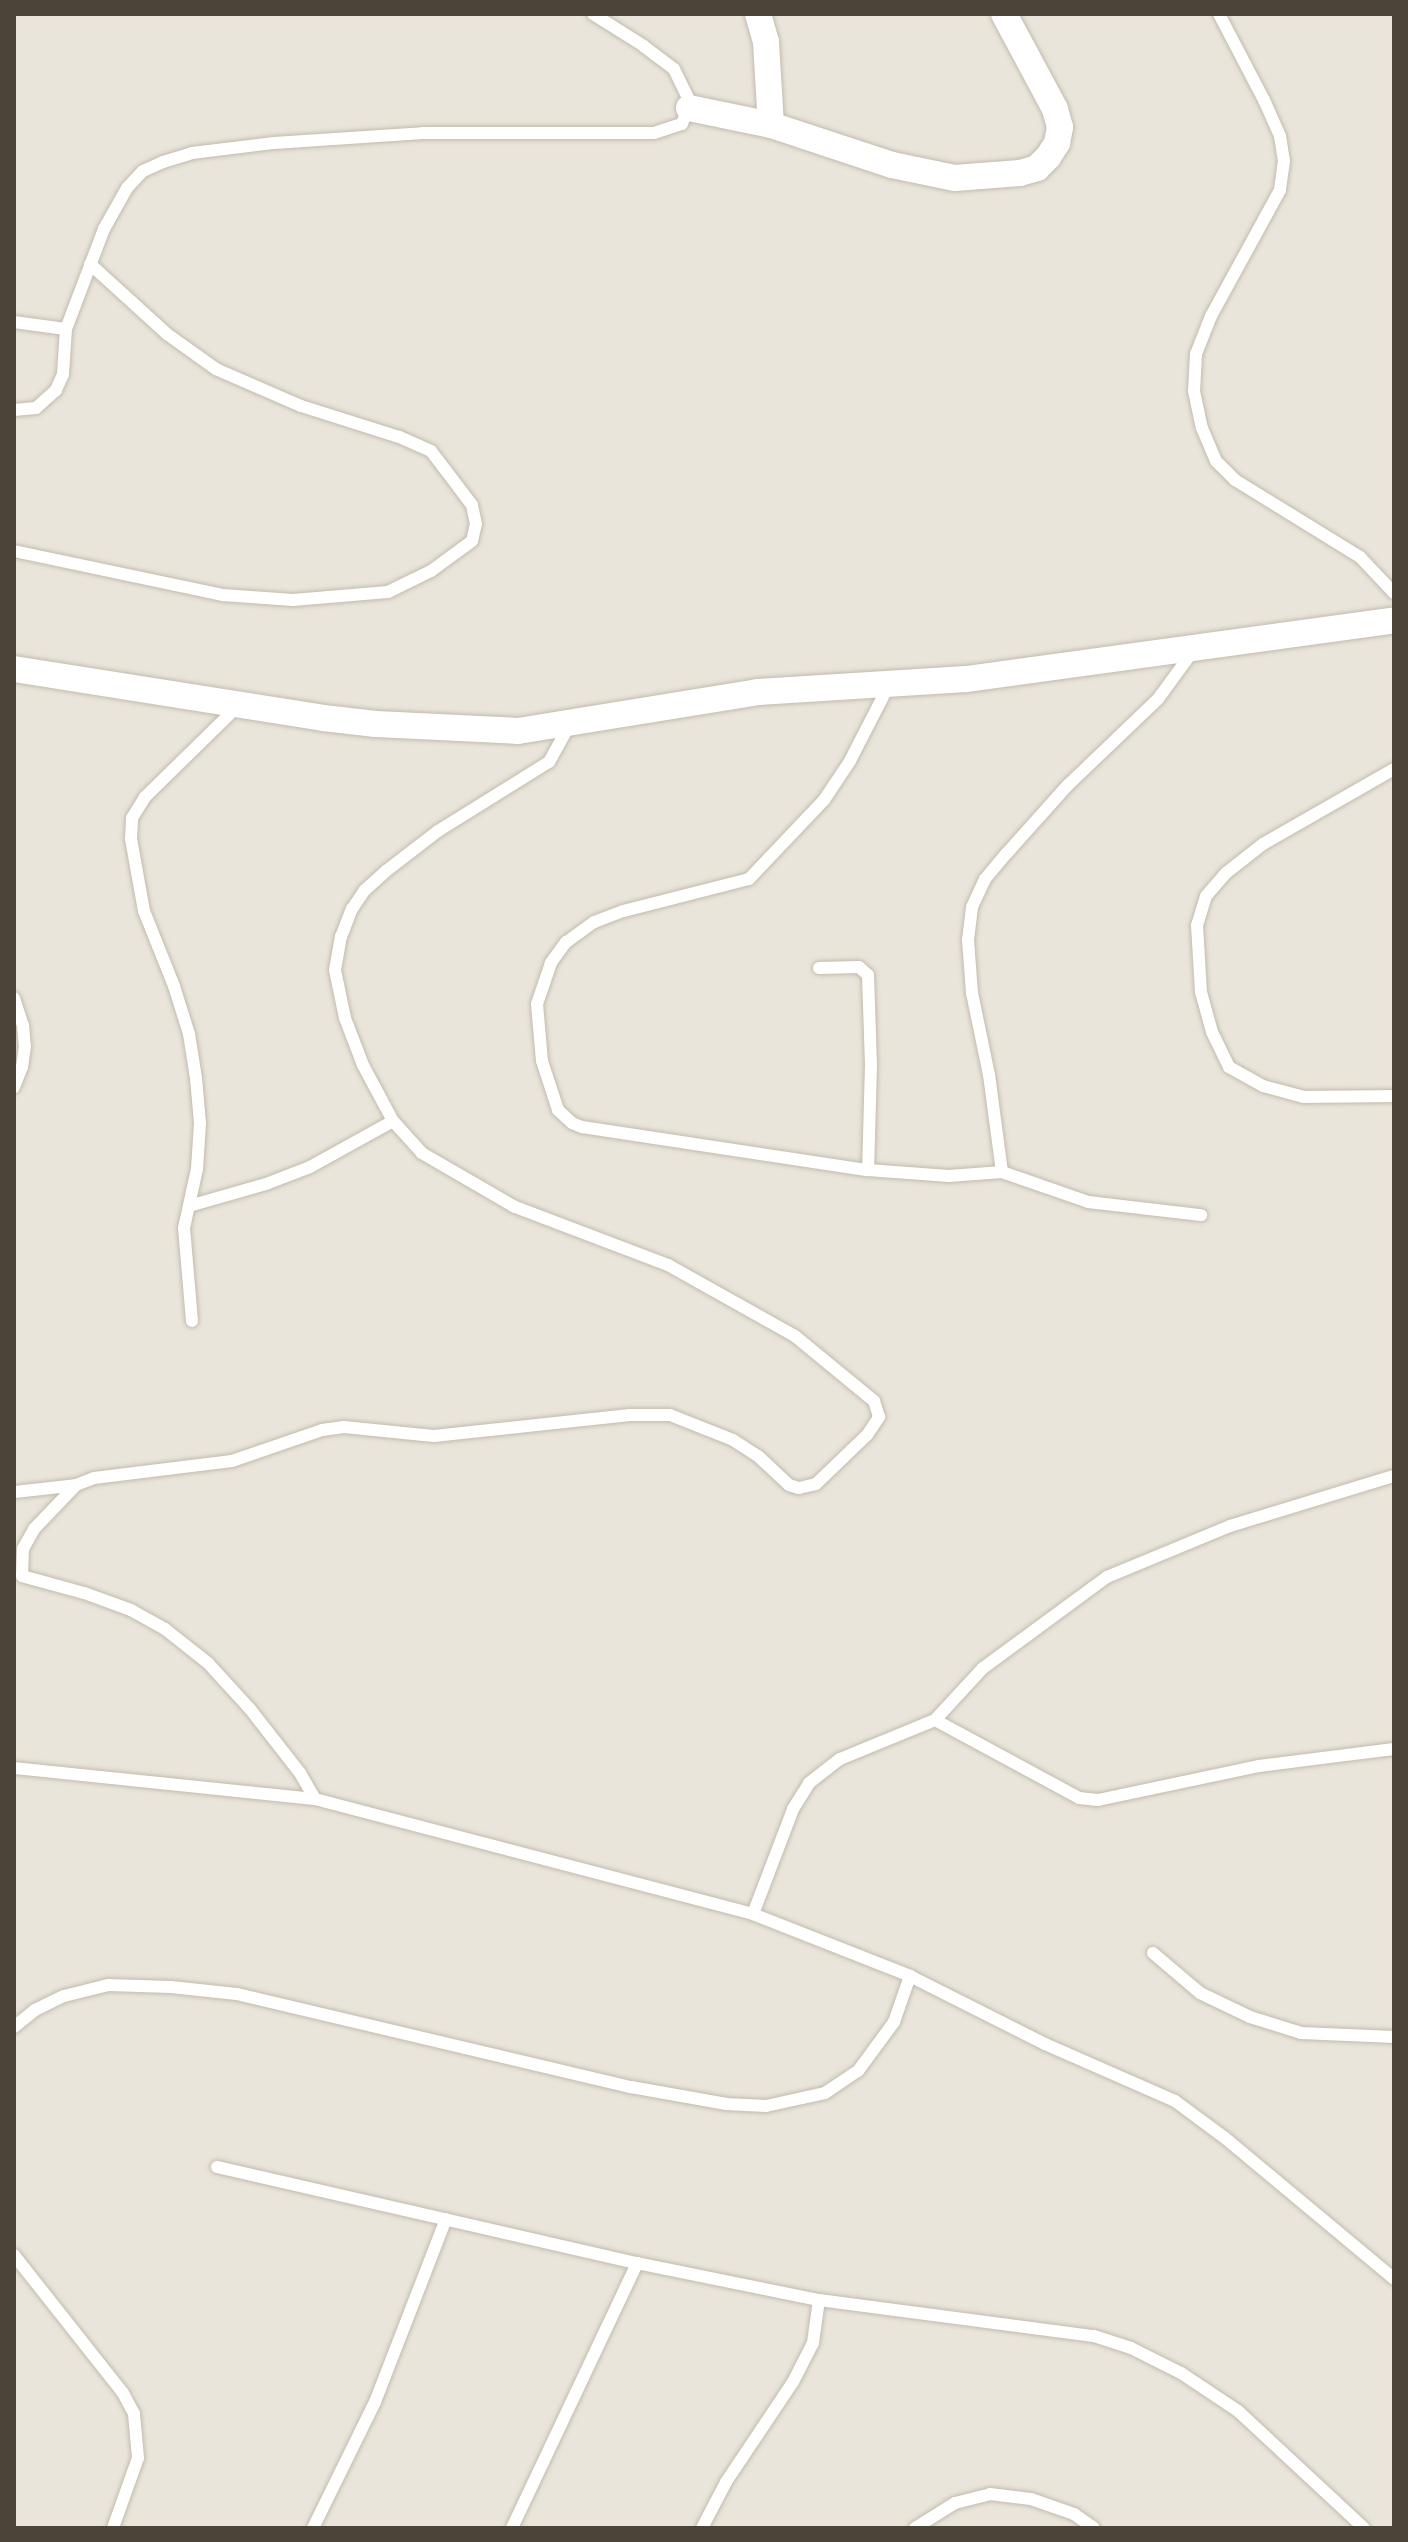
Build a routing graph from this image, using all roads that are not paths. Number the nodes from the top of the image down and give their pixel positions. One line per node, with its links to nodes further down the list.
1 (593, 14): 5 (lane)
2 (758, 14): 6 (street)
3 (1004, 14): 6 (street)
4 (1219, 14): 12 (lane)
5 (689, 108): 6 (street); 7 (lane)
6 (771, 125)
7 (90, 264): 9 (lane); 11 (lane)
8 (14, 322): 9 (lane)
9 (66, 329): 10 (lane)
10 (14, 410)
11 (14, 551)
12 (1394, 593)
13 (1394, 620): 14 (street)
14 (1196, 647): 16 (street); 26 (lane)
15 (19, 676): 17 (street)
16 (890, 682): 18 (street); 25 (lane)
17 (239, 705): 18 (street); 27 (lane)
18 (569, 726): 24 (lane)
19 (1394, 769): 23 (lane)
20 (819, 968): 25 (lane)
21 (14, 998): 22 (lane)
22 (14, 1087)
23 (1394, 1096)
24 (393, 1121): 27 (lane); 31 (lane)
25 (868, 1170): 26 (lane)
26 (1002, 1172): 28 (lane)
27 (189, 1206): 29 (lane)
28 (1201, 1215)
29 (192, 1321)
30 (1394, 1476): 34 (lane)
31 (76, 1485): 32 (lane); 33 (lane)
32 (14, 1492)
33 (18, 1576): 37 (lane)
34 (935, 1720): 35 (lane); 38 (lane)
35 (1394, 1749)
36 (14, 1768): 37 (lane)
37 (315, 1799): 38 (lane)
38 (753, 1914): 40 (lane)
39 (1153, 1953): 42 (lane)
40 (910, 1976): 41 (lane); 47 (lane)
41 (14, 2027)
42 (1394, 2037)
43 (217, 2167): 44 (lane)
44 (446, 2219): 46 (lane); 50 (lane)
45 (14, 2255): 49 (lane)
46 (637, 2263): 48 (lane); 51 (lane)
47 (1394, 2279)
48 (819, 2300): 52 (lane); 55 (lane)
49 (113, 2528)
50 (313, 2528)
51 (512, 2528)
52 (702, 2528)
53 (915, 2528): 54 (lane)
54 (1094, 2528)
55 (1364, 2528)

